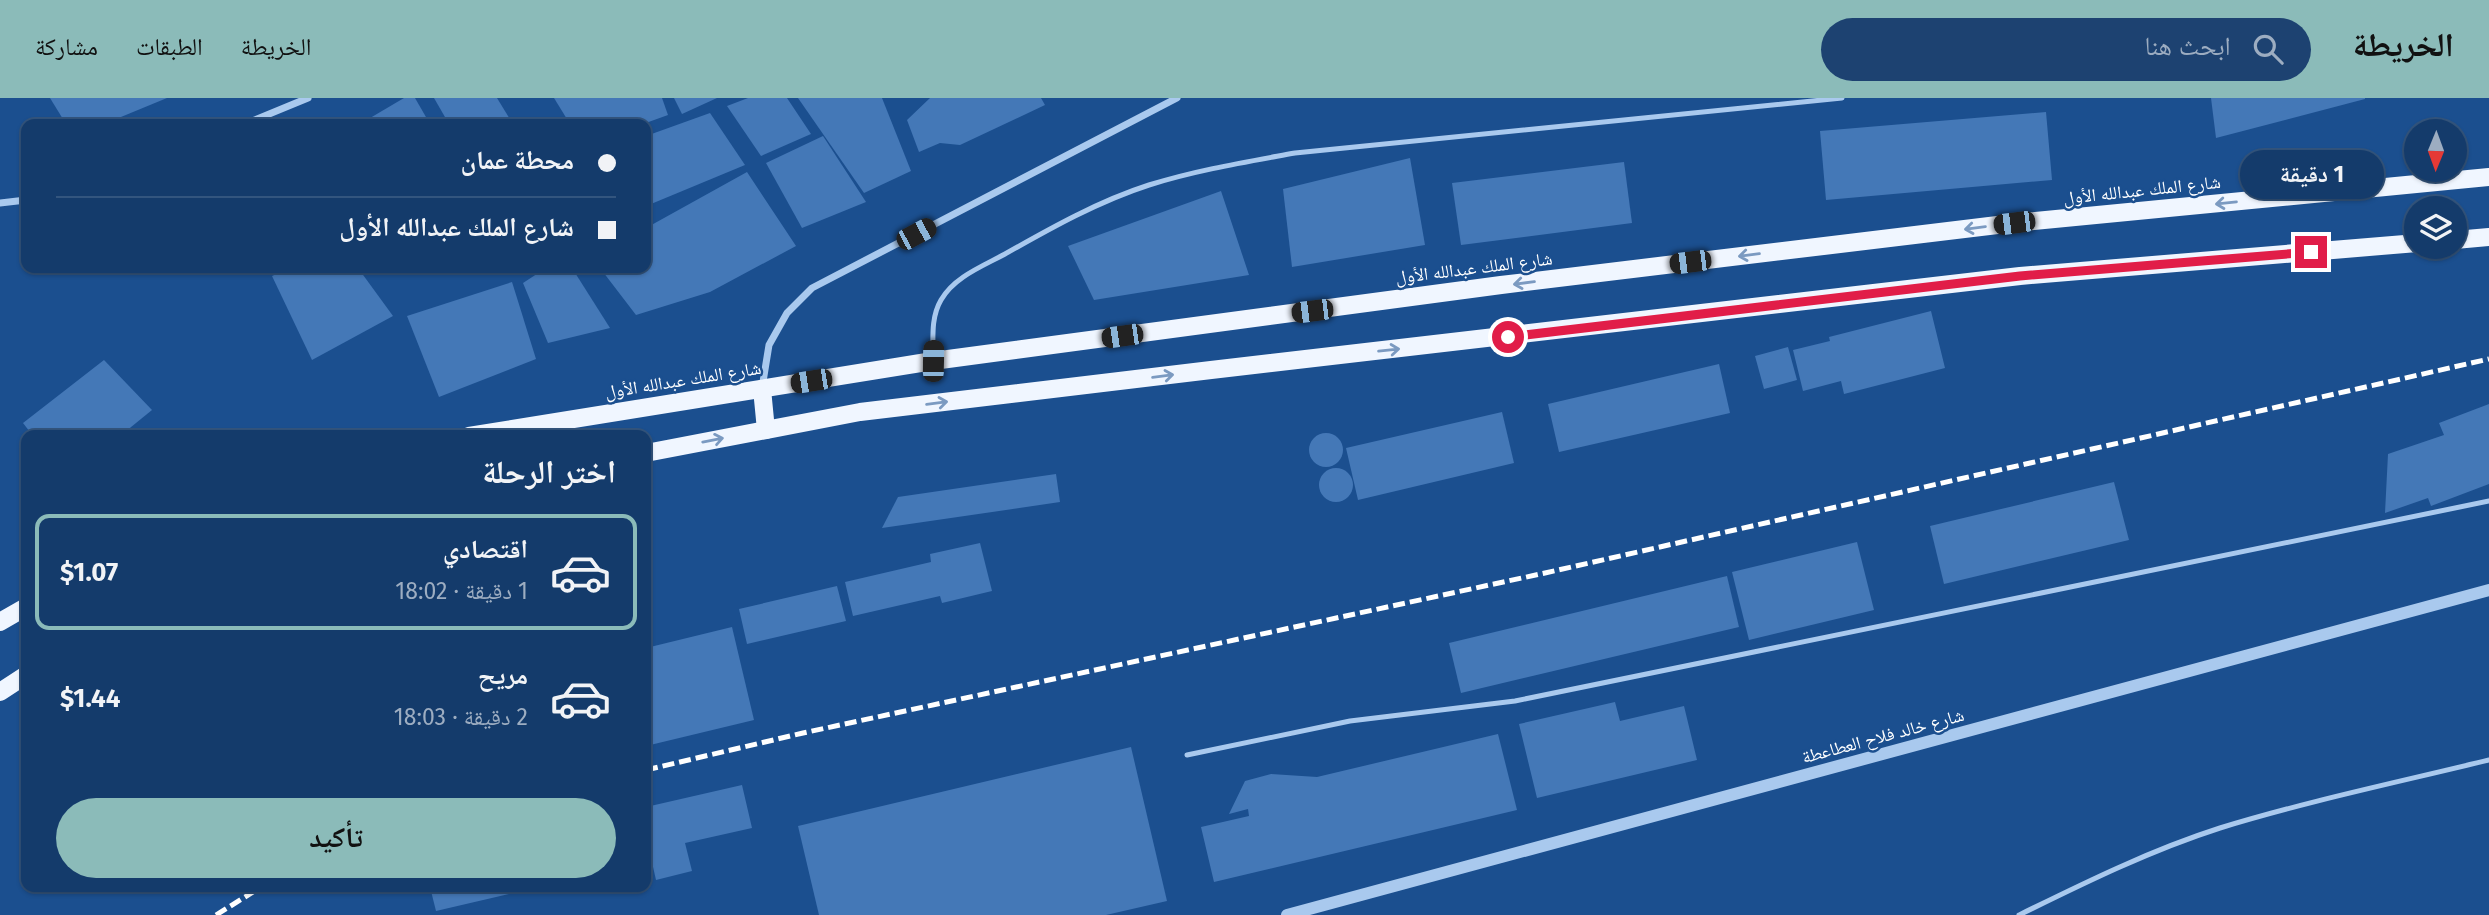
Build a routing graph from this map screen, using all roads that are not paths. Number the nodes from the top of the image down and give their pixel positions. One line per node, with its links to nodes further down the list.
1 (308, 98): 4 (street)
2 (1177, 98): 12 (street)
3 (1842, 98): 11 (lane)
4 (257, 119)
5 (2489, 177): 11 (main road, شارع الملك عبدالله الأول, one-way to 11)
6 (21, 201): 7 (street)
7 (0, 203)
8 (2489, 237): 9 (main road)
9 (2467, 239)
10 (2404, 244): 13 (main road, one-way to 10)
11 (933, 361): 12 (main road, شارع الملك عبدالله الأول)
12 (762, 388): 13 (main road); 14 (main road, شارع الملك عبدالله الأول)
13 (766, 429): 15 (main road, one-way to 13)
14 (506, 430)
15 (651, 452)
16 (2489, 500): 22 (lane)
17 (2489, 590): 24 (street, شارع خالد فلاح العطاعطة)
18 (21, 610): 19 (main road)
19 (0, 622)
20 (21, 678): 21 (main road)
21 (0, 692)
22 (1187, 755)
23 (2489, 760): 25 (lane)
24 (1287, 915)
25 (2020, 915)

